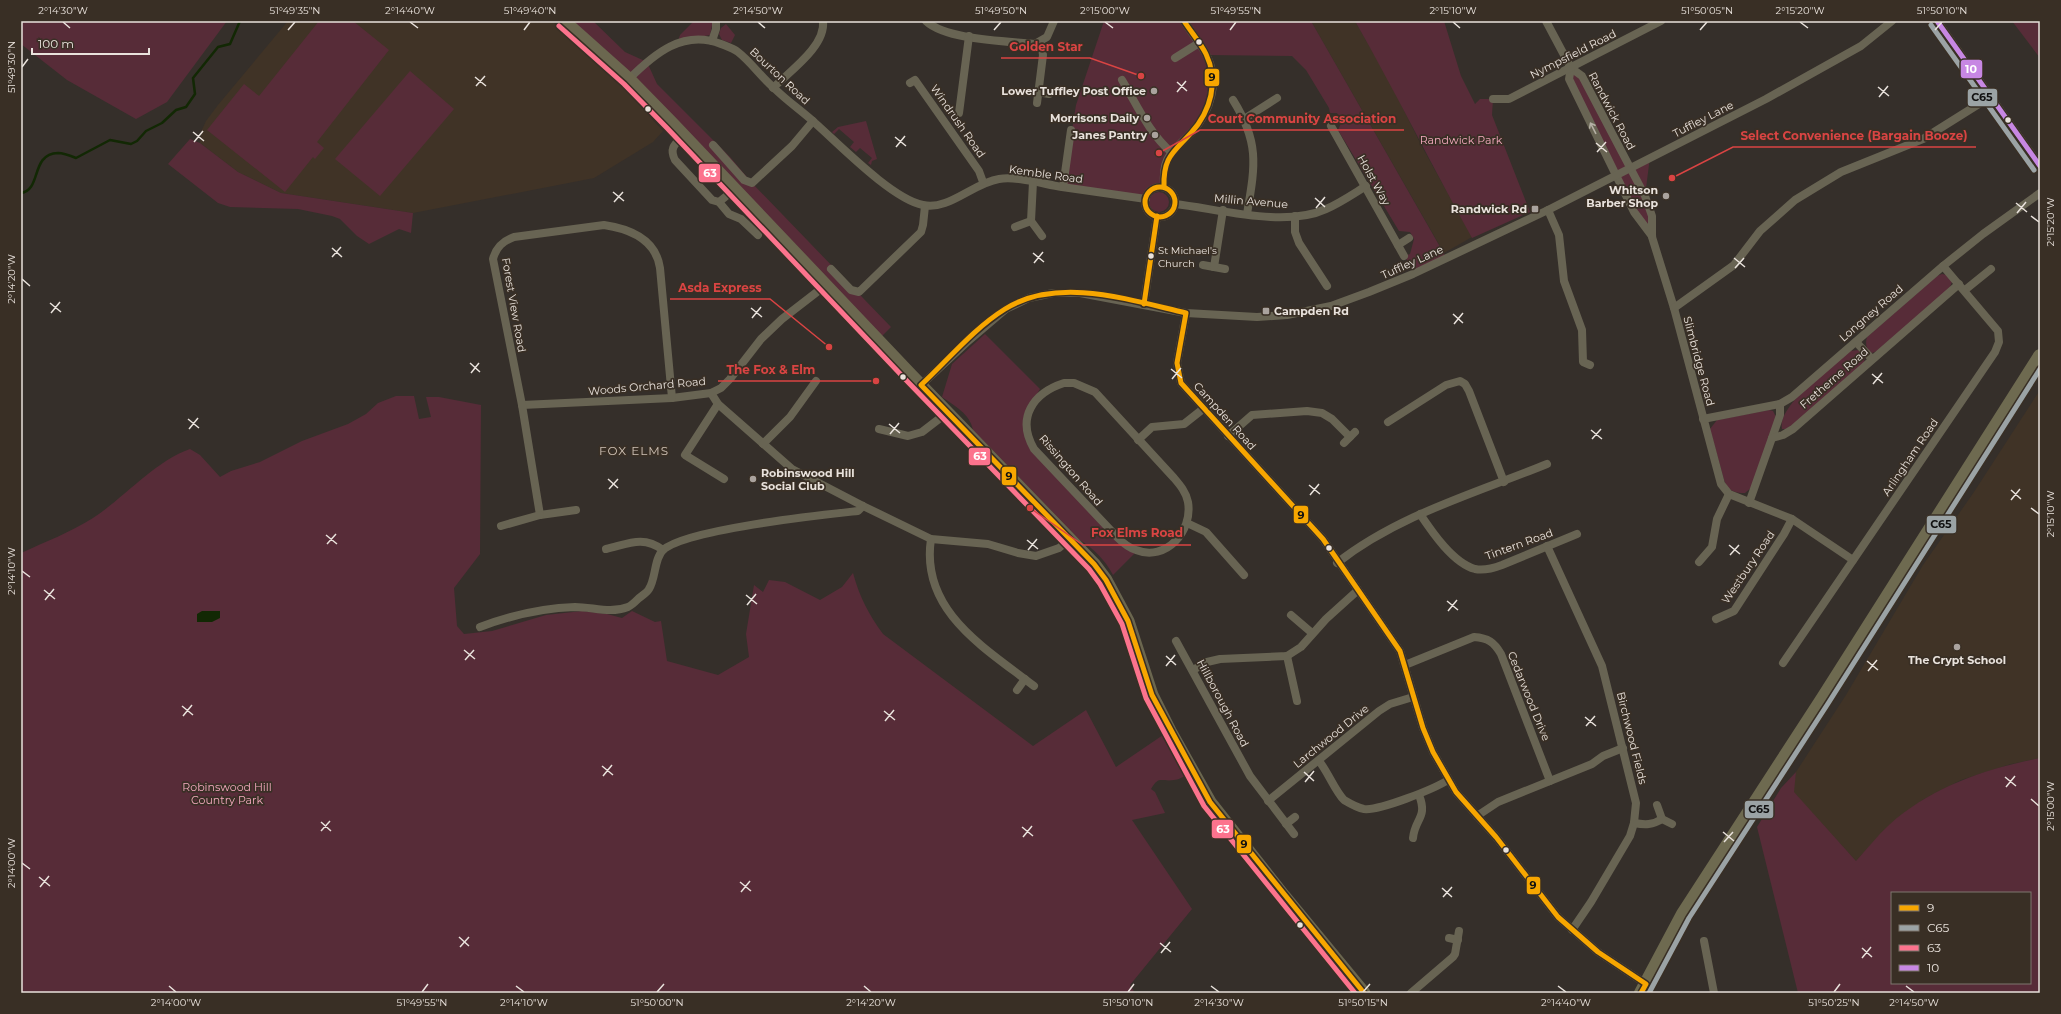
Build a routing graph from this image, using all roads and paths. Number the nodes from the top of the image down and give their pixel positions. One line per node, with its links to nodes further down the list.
1 (564, 21): 17 (main road)
2 (716, 21): 12 (street)
3 (823, 21): 20 (street)
4 (926, 21): 11 (street)
5 (1054, 21): 13 (street)
6 (1184, 21): 14 (street)
7 (1546, 21): 16 (street, Randwick Road)
8 (1661, 21): 16 (street, Nympsfield Road)
9 (1892, 21): 37 (street, Tuffley Lane)
10 (1937, 21): 23 (street)
11 (969, 36): 13 (street); 28 (street)
12 (712, 41): 17 (street, Bourton Road); 20 (street, Bourton Road)
13 (1041, 42): 21 (street)
14 (1198, 43): 15 (street); 35 (street)
15 (1175, 58)
16 (1571, 68): 25 (street, Nympsfield Road); 37 (street, Randwick Road); 38 (street, Randwick Road, one-way to 16)
17 (629, 79): 33 (main road)
18 (1122, 80): 35 (street)
19 (910, 83): 39 (street, Windrush Road)
20 (773, 88): 30 (street, Bourton Road)
21 (1038, 92): 22 (street); 27 (street)
22 (1049, 94)
23 (1990, 97): 36 (street); 73 (street)
24 (1277, 98): 29 (street)
25 (1493, 99)
26 (1233, 100): 29 (street)
27 (1037, 103)
28 (959, 113)
29 (1244, 119): 52 (street)
30 (813, 122): 34 (street); 49 (street, Bourton Road)
31 (1331, 126): 41 (street, Holst Way)
32 (1072, 130): 42 (street)
33 (683, 136): 44 (main road); 47 (street)
34 (713, 145)
35 (1171, 152): 43 (street)
36 (2040, 166)
37 (1630, 168): 38 (street, Tuffley Lane); 59 (street, Slimbridge Road)
38 (1617, 175): 51 (street, Tuffley Lane); 59 (street, Slimbridge Road)
39 (983, 182): 40 (street, Kemble Road); 49 (street, Kemble Road)
40 (1033, 182): 42 (street, Kemble Road); 55 (street)
41 (1366, 186): 54 (street, Millin Avenue); 61 (street, Holst Way)
42 (1063, 187): 46 (street, Kemble Road)
43 (1164, 187): 46 (street); 48 (street)
44 (735, 189): 47 (street); 69 (main road)
45 (2040, 193): 64 (street, Longney Road)
46 (1146, 199): 53 (street)
47 (719, 202): 57 (street)
48 (1175, 204): 50 (street, Millin Avenue); 53 (street)
49 (924, 206): 66 (street)
50 (1223, 210): 52 (street, Millin Avenue); 65 (street)
51 (1548, 210): 74 (street, Tuffley Lane); 78 (street)
52 (1247, 214): 54 (street, Millin Avenue)
53 (1157, 216): 72 (street)
54 (1295, 216): 70 (street)
55 (1031, 221): 56 (street); 58 (street)
56 (1015, 227)
57 (758, 235)
58 (1042, 236)
59 (1652, 237): 73 (street, Slimbridge Road)
60 (1409, 238): 61 (street)
61 (1398, 245): 62 (street, Holst Way)
62 (1404, 256)
63 (1203, 265): 65 (street)
64 (1943, 266): 71 (street, Arlingham Road); 75 (street, Longney Road)
65 (1214, 267): 67 (street)
66 (831, 269)
67 (1225, 269)
68 (1992, 269): 71 (street, Fretherne Road)
69 (826, 285): 80 (main road); 81 (street, Woods Orchard Road)
70 (1327, 286)
71 (1962, 287): 77 (street, Fretherne Road); 114 (street, Arlingham Road)
72 (1144, 304): 74 (street, Tuffley Lane); 80 (street, Tuffley Lane)
73 (1674, 308): 88 (street, Slimbridge Road)
74 (1186, 313): 86 (street, Campden Road)
75 (1856, 342): 77 (street); 84 (street, Longney Road)
76 (2040, 356): 151 (highway)
77 (1872, 359): 93 (street, Fretherne Road)
78 (1584, 364)
79 (816, 381): 95 (street)
80 (921, 385): 87 (main road)
81 (711, 393): 82 (street, Woods Orchard Road); 83 (street)
82 (672, 398): 85 (street, Woods Orchard Road); 85 (street, Forest View Road)
83 (718, 404): 95 (street); 97 (street)
84 (1780, 404): 88 (street, Longney Road); 93 (street)
85 (522, 405): 104 (street, Forest View Road)
86 (1203, 409): 91 (street, Campden Road); 94 (street)
87 (948, 412): 90 (street); 110 (main road)
88 (1703, 419): 99 (street, Slimbridge Road)
89 (1388, 422): 98 (street)
90 (882, 432)
91 (1228, 436): 92 (street); 116 (street, Campden Road)
92 (1350, 437)
93 (1772, 438): 100 (street)
94 (1138, 440): 106 (street, Rissington Road); 106 (street, Rissington Road)
95 (763, 444): 101 (street)
96 (1547, 464): 98 (street)
97 (724, 479)
98 (1504, 482): 103 (street)
99 (1727, 492): 100 (street); 115 (street)
100 (1749, 502): 105 (street)
101 (863, 506): 109 (street); 113 (street)
102 (576, 510): 104 (street)
103 (1420, 514): 111 (street, Tintern Road); 116 (street)
104 (540, 516): 107 (street)
105 (1792, 519): 114 (street); 120 (street, Westbury Road)
106 (1188, 523): 117 (street)
107 (501, 526)
108 (1577, 534): 111 (street, Tintern Road)
109 (931, 539): 110 (street); 128 (street)
110 (1070, 539): 152 (main road)
111 (1547, 546): 133 (street, Birchwood Fields)
112 (606, 549): 113 (street)
113 (663, 550): 121 (street)
114 (1853, 560): 125 (street, Arlingham Road)
115 (1699, 562)
116 (1338, 563): 118 (street, Campden Road)
117 (1244, 575)
118 (1357, 592): 122 (street); 126 (street, Campden Road)
119 (1291, 615): 122 (street)
120 (1716, 619)
121 (480, 626)
122 (1312, 633): 124 (street)
123 (1176, 641): 127 (street, Hillborough Road)
124 (1287, 656): 127 (street); 132 (street)
125 (1783, 663)
126 (1405, 665): 131 (street, Campden Road); 136 (street, Cedarwood Drive)
127 (1193, 670): 138 (street, Hillborough Road)
128 (1025, 679): 129 (street); 130 (street)
129 (1034, 686)
130 (1017, 690)
131 (1414, 697): 134 (street, Larchwood Drive); 135 (street, Campden Road)
132 (1297, 702)
133 (1623, 748): 136 (street); 143 (street, Birchwood Fields)
134 (1319, 761): 137 (street); 138 (street, Larchwood Drive)
135 (1448, 780): 137 (street); 140 (street, Campden Road)
136 (1550, 781): 140 (street)
137 (1418, 795): 147 (street)
138 (1268, 801): 144 (street)
139 (1657, 805): 142 (street)
140 (1477, 816): 148 (street, Campden Road)
141 (1295, 817): 144 (street)
142 (1662, 819): 143 (street); 145 (street)
143 (1634, 822): 148 (street, Birchwood Fields)
144 (1286, 824): 146 (street)
145 (1672, 824)
146 (1294, 834)
147 (1414, 835)
148 (1572, 930): 151 (street, Campden Road)
149 (1449, 938): 153 (street)
150 (1704, 941): 154 (street)
151 (1644, 988)
152 (1364, 993)
153 (1411, 993)
154 (1714, 993)

